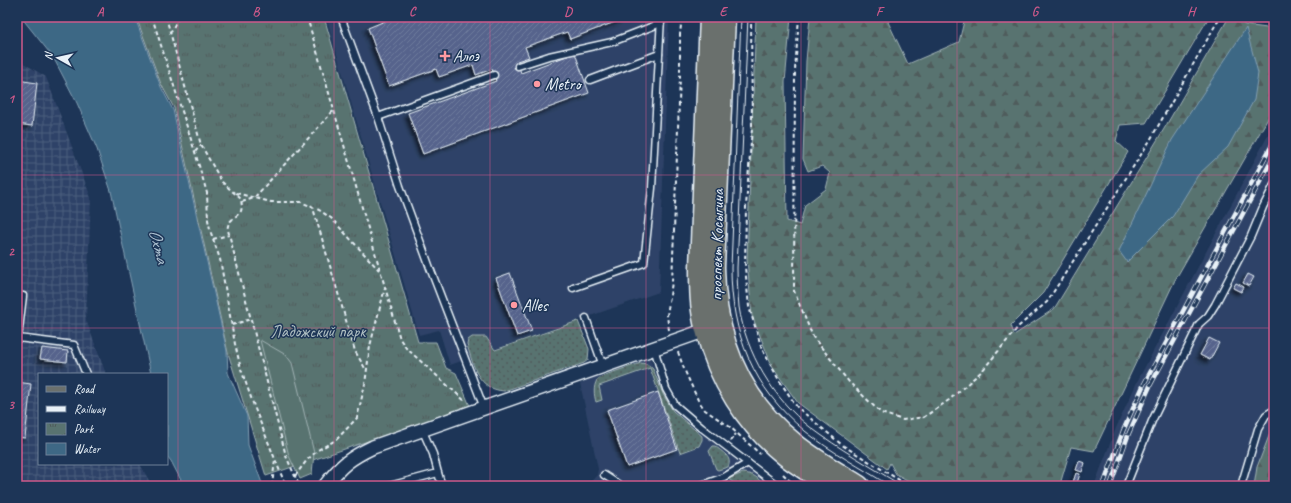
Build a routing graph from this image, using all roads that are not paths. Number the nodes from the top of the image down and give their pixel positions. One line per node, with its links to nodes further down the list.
1 (341, 17): 9 (lane)
2 (710, 17): 14 (main road, проспект Косыгина)
3 (725, 17): 32 (main road, проспект Косыгина)
4 (661, 20): 5 (lane); 6 (lane)
5 (659, 54): 8 (lane); 11 (lane)
6 (518, 66)
7 (494, 75): 9 (lane)
8 (590, 80)
9 (378, 117): 18 (lane)
10 (1274, 185): 33 (lane)
11 (573, 288)
12 (17, 295): 17 (lane)
13 (586, 318): 16 (lane)
14 (706, 330): 15 (street); 31 (main road, проспект Косыгина)
15 (654, 348): 16 (street); 21 (lane)
16 (603, 366): 18 (street)
17 (86, 373)
18 (480, 409): 20 (street)
19 (1274, 410): 34 (lane)
20 (422, 429): 22 (lane); 26 (street)
21 (748, 463): 24 (lane); 29 (lane)
22 (438, 473): 27 (lane); 28 (lane)
23 (604, 475): 25 (lane)
24 (769, 483): 30 (lane)
25 (620, 485)
26 (325, 486)
27 (389, 486)
28 (442, 486)
29 (699, 486)
30 (778, 486)
31 (832, 486)
32 (859, 486)
33 (1126, 486)
34 (1240, 486)

